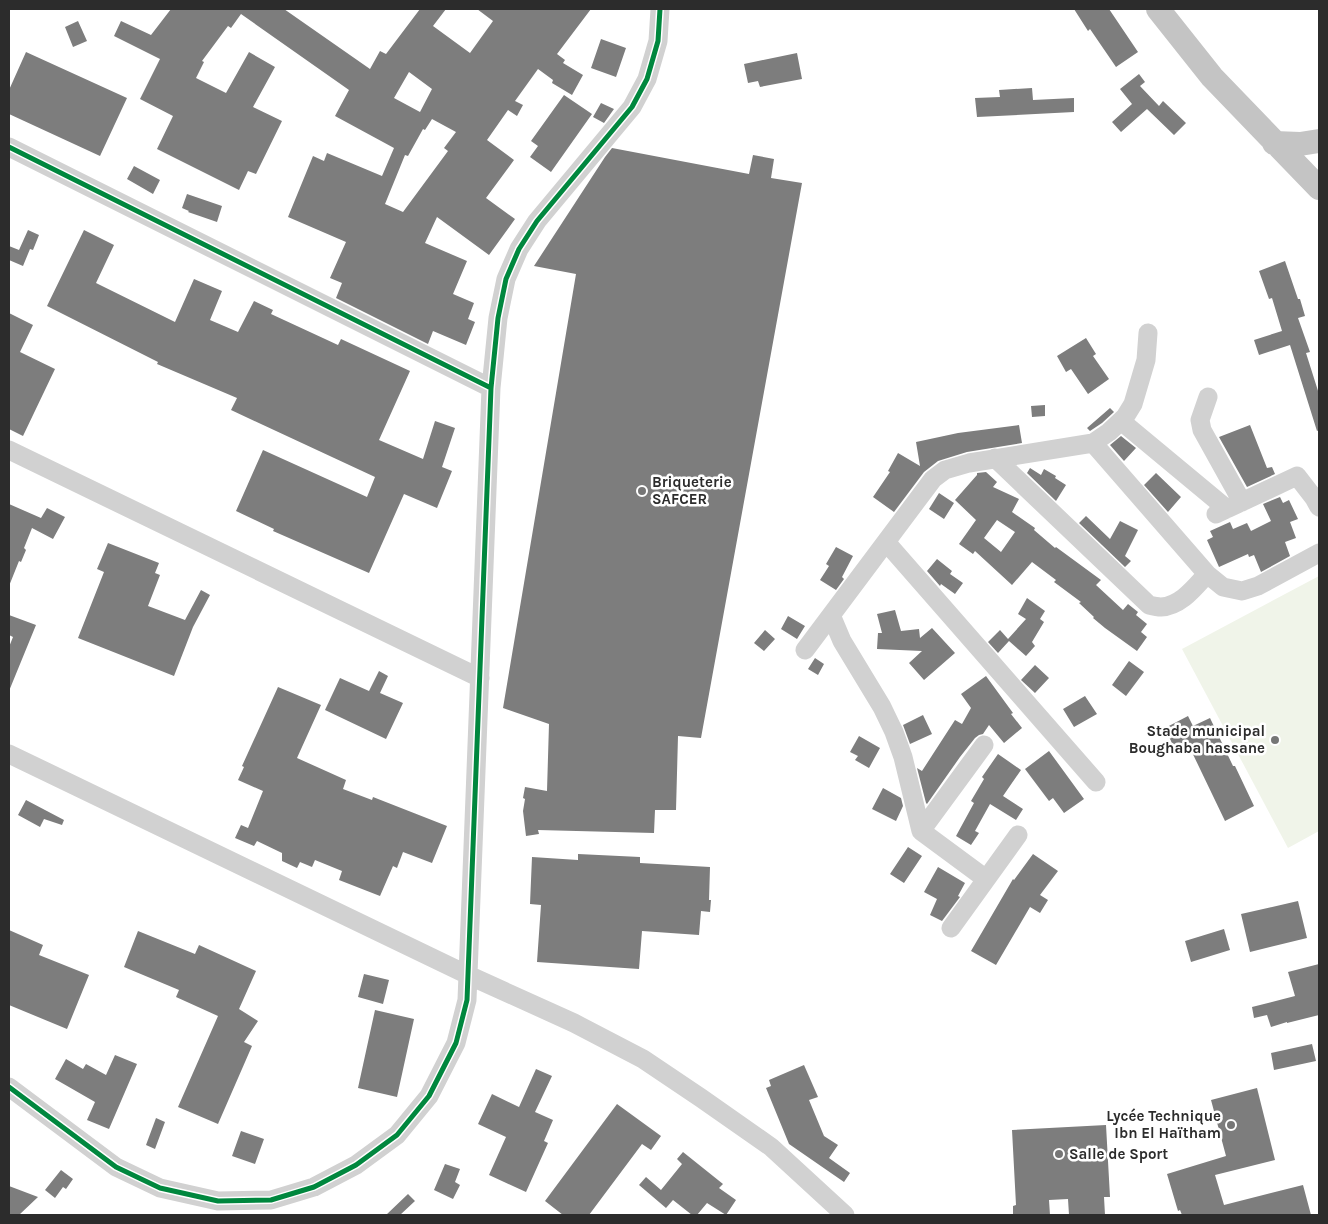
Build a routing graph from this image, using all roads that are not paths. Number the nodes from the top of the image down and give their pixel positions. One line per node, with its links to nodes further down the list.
1 (660, 9): 8 (street)
2 (1158, 9): 4 (main road)
3 (1319, 141): 4 (main road)
4 (1274, 142): 6 (main road)
5 (9, 147): 8 (street)
6 (1317, 187)
7 (1148, 333): 10 (street)
8 (491, 388): 21 (street)
9 (1208, 397): 15 (street)
10 (1121, 420): 11 (street); 15 (street)
11 (1093, 443): 13 (street); 18 (street)
12 (9, 450): 21 (street)
13 (996, 458): 16 (street); 18 (street)
14 (1319, 507): 15 (street)
15 (1228, 509)
16 (886, 542): 19 (street); 24 (street)
17 (1319, 553): 18 (street)
18 (1207, 574)
19 (831, 615): 20 (street); 25 (street)
20 (804, 650)
21 (480, 678): 29 (street)
22 (984, 745): 25 (street)
23 (9, 754): 29 (street)
24 (1096, 782)
25 (921, 831): 27 (street)
26 (1018, 835): 27 (street)
27 (986, 879): 28 (street)
28 (951, 928)
29 (468, 975): 30 (street); 31 (street)
30 (9, 1087)
31 (845, 1215)

